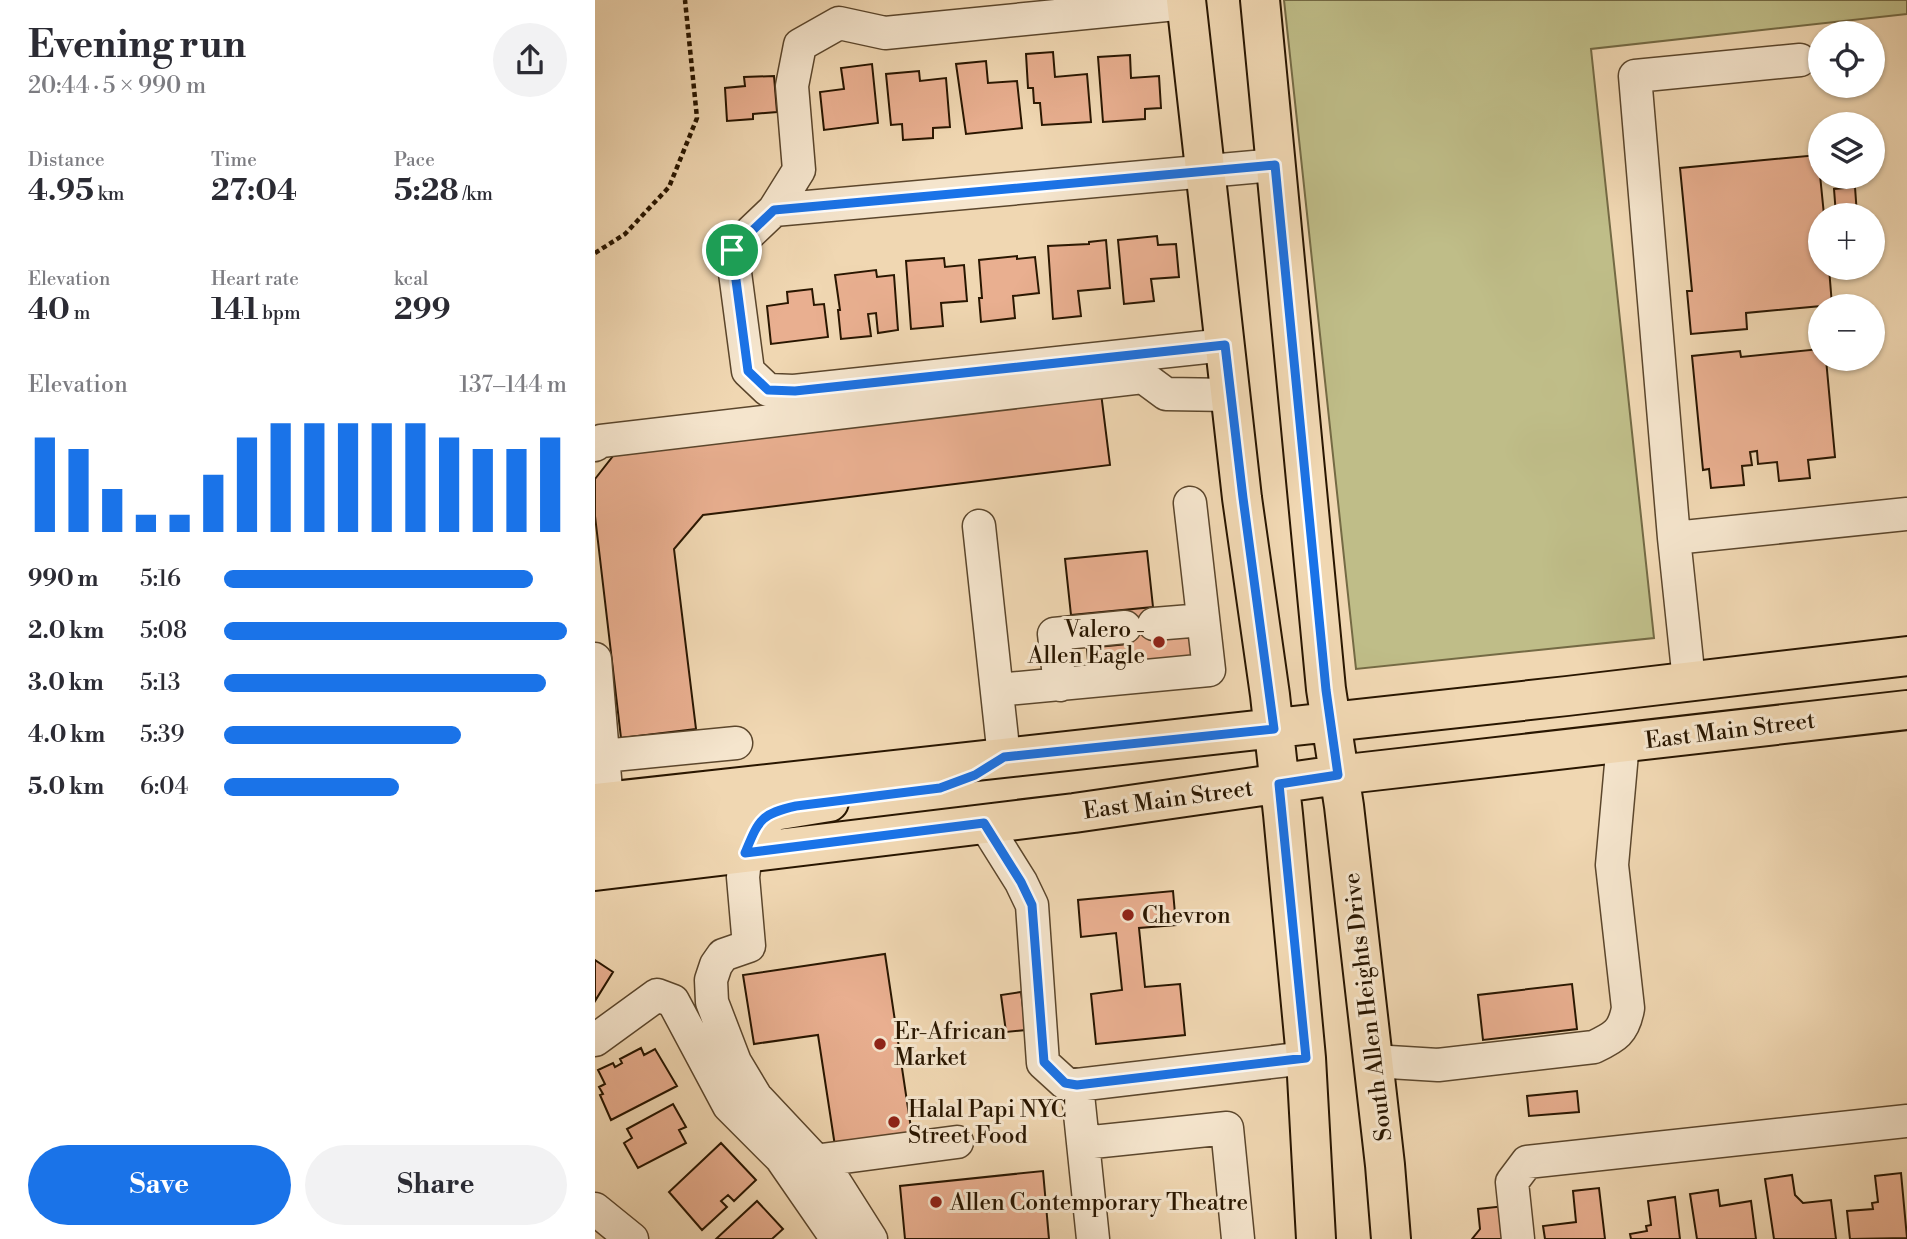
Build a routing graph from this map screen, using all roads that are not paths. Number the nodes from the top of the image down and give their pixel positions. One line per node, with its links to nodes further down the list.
1 (1260, 0): 4 (main road, South Allen Heights Drive)
2 (1186, 2): 5 (main road); 6 (street)
3 (1800, 60): 13 (street)
4 (1275, 165): 5 (street); 21 (main road, South Allen Heights Drive)
5 (1206, 172): 6 (street); 7 (main road)
6 (774, 210): 7 (street)
7 (1225, 345): 8 (main road)
8 (1231, 395): 9 (street); 22 (main road)
9 (595, 445)
10 (1190, 503): 14 (street)
11 (1907, 514): 13 (street)
12 (979, 526): 19 (street)
13 (1674, 538): 17 (street)
14 (1203, 620): 18 (street); 18 (street)
15 (1907, 656): 17 (main road)
16 (595, 659): 25 (street)
17 (1689, 681): 21 (main road)
18 (1060, 685): 19 (street)
19 (997, 690): 26 (street)
20 (1907, 710): 23 (main road, East Main Street)
21 (1330, 721): 22 (main road); 27 (main road, South Allen Heights Drive)
22 (1274, 729): 26 (main road); 28 (main road)
23 (1623, 742): 27 (main road, East Main Street); 37 (street)
24 (736, 743): 25 (street)
25 (603, 756): 30 (street)
26 (1004, 757): 29 (main road); 33 (main road)
27 (1338, 775): 28 (main road, East Main Street); 37 (main road, South Allen Heights Drive)
28 (1279, 784): 31 (main road, East Main Street); 36 (main road)
29 (741, 787): 30 (main road); 32 (main road)
30 (601, 803)
31 (984, 823): 33 (main road, East Main Street); 38 (street)
32 (595, 839)
33 (745, 853): 34 (main road, East Main Street); 42 (street)
34 (595, 871)
35 (595, 1040): 45 (street)
36 (1306, 1058): 38 (street); 49 (main road)
37 (1373, 1061): 50 (main road, South Allen Heights Drive)
38 (1077, 1085): 41 (street)
39 (1907, 1121): 51 (street)
40 (957, 1142): 42 (street)
41 (1083, 1143): 47 (street); 48 (street)
42 (814, 1161): 46 (street)
43 (595, 1209): 44 (street)
44 (632, 1239)
45 (837, 1239)
46 (871, 1239)
47 (1093, 1239)
48 (1238, 1239)
49 (1316, 1239)
50 (1391, 1239)
51 (1518, 1239)

